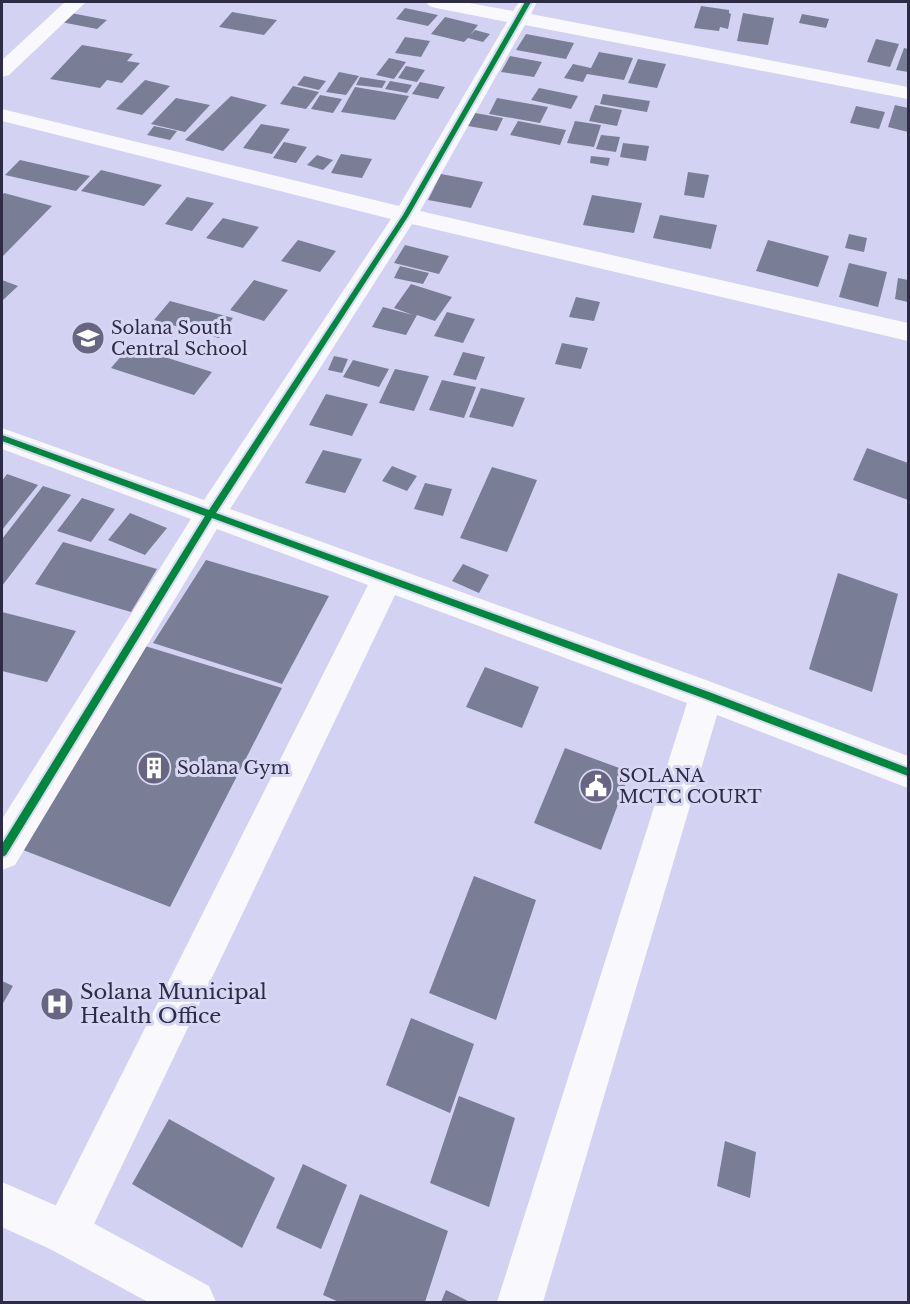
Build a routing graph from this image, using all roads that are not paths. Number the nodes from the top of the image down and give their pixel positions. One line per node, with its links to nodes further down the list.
1 (76, 2): 4 (street)
2 (435, 2): 3 (street)
3 (523, 10): 5 (street); 7 (street)
4 (2, 71)
5 (909, 93)
6 (2, 115): 7 (street)
7 (406, 215): 8 (street); 10 (street)
8 (909, 332)
9 (2, 438): 10 (street)
10 (210, 515): 11 (street); 14 (street)
11 (386, 580): 12 (street); 16 (street)
12 (706, 695): 13 (street); 18 (street)
13 (909, 772)
14 (2, 852)
15 (2, 1204): 16 (street)
16 (66, 1233): 17 (street)
17 (194, 1302)
18 (520, 1302)

